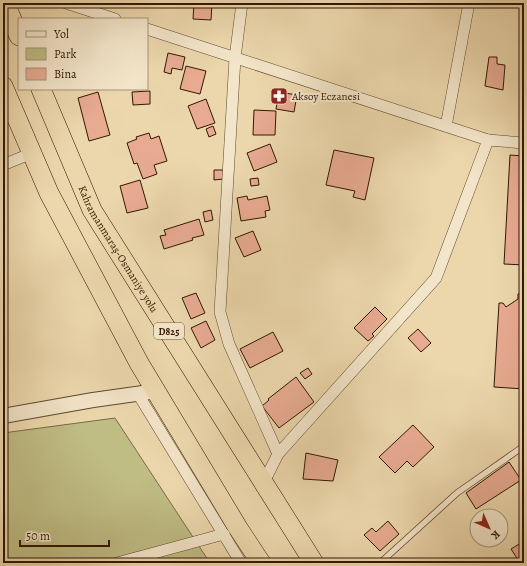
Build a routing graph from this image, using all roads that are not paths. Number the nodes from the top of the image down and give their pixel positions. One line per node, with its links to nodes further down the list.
1 (5, 3): 7 (highway)
2 (66, 3): 5 (street)
3 (242, 3): 8 (street)
4 (469, 3): 11 (street)
5 (112, 18)
6 (148, 30): 8 (street)
7 (18, 34)
8 (235, 58): 11 (street); 20 (street)
9 (3, 86): 14 (highway)
10 (41, 90): 21 (highway, Kahramanmaraş-Osmaniye yolu / D825)
11 (446, 126): 12 (street)
12 (488, 140): 13 (street); 20 (street)
13 (524, 143)
14 (32, 153): 15 (street); 16 (highway)
15 (3, 165)
16 (157, 391): 17 (street); 25 (highway)
17 (138, 394): 18 (street); 22 (street)
18 (3, 416)
19 (524, 446): 27 (lane)
20 (278, 454): 21 (street)
21 (264, 482): 26 (highway, Kahramanmaraş-Osmaniye yolu / D825)
22 (224, 534): 23 (street); 24 (street)
23 (116, 563)
24 (241, 563)
25 (261, 563)
26 (314, 563)
27 (380, 563)

